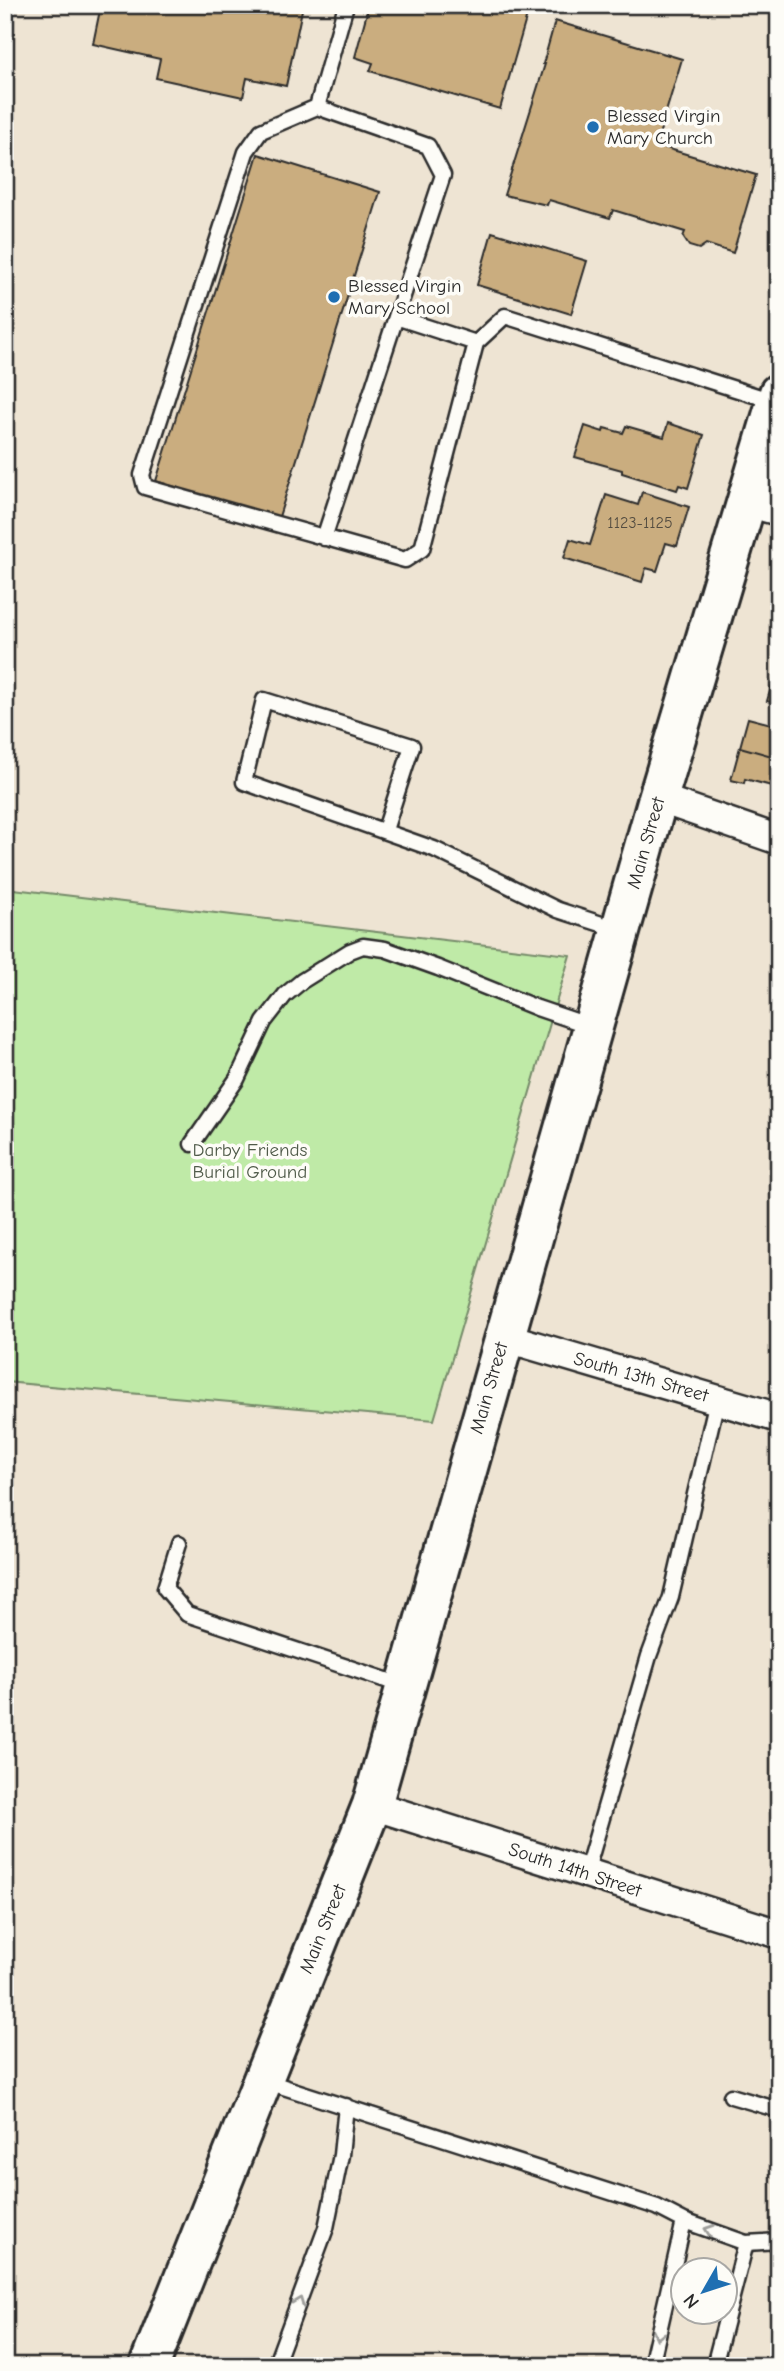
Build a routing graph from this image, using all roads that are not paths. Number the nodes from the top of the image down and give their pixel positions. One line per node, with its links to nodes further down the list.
1 (346, 5): 2 (lane)
2 (317, 107): 3 (lane); 7 (lane)
3 (396, 317): 4 (lane); 7 (lane)
4 (476, 343): 5 (lane); 7 (lane)
5 (777, 397): 6 (main road, Main Street)
6 (763, 506): 8 (main road, Main Street)
7 (324, 538)
8 (658, 798): 10 (street); 11 (main road, Main Street)
9 (385, 830): 9 (lane); 11 (lane)
10 (779, 840)
11 (622, 930): 12 (main road, Main Street)
12 (595, 1027): 13 (lane); 14 (main road, Main Street)
13 (192, 1144)
14 (504, 1337): 15 (street, South 13th Street); 18 (main road, Main Street)
15 (717, 1400): 16 (street, South 13th Street); 20 (lane)
16 (779, 1418)
17 (179, 1543): 18 (lane)
18 (405, 1686): 19 (main road, Main Street)
19 (372, 1805): 20 (street, South 14th Street); 22 (main road, Main Street)
20 (586, 1873): 21 (street, South 14th Street)
21 (779, 1934)
22 (262, 2081): 24 (lane); 29 (main road, Main Street)
23 (731, 2096): 25 (lane)
24 (346, 2106): 26 (lane); 30 (lane, one-way to 24)
25 (779, 2110)
26 (684, 2221): 28 (lane, one-way to 26); 31 (lane, one-way to 31)
27 (779, 2241): 28 (lane)
28 (746, 2243): 32 (lane)
29 (149, 2366)
30 (275, 2366)
31 (650, 2366)
32 (713, 2366)

